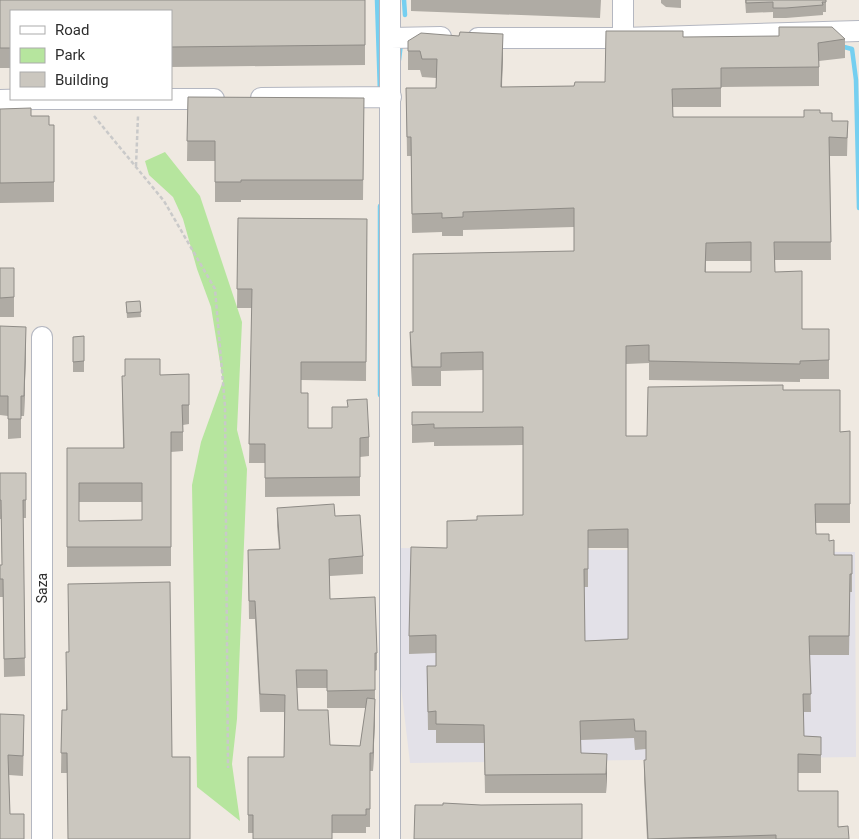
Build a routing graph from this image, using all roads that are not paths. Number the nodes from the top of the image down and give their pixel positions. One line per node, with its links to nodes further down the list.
1 (390, 0): 4 (street)
2 (623, 0): 5 (street)
3 (859, 31): 5 (street)
4 (391, 38): 5 (street); 6 (street)
5 (623, 38)
6 (391, 97): 7 (street); 8 (street); 11 (street)
7 (172, 98)
8 (172, 100)
9 (42, 337): 10 (street, Saza)
10 (42, 839)
11 (390, 839)

